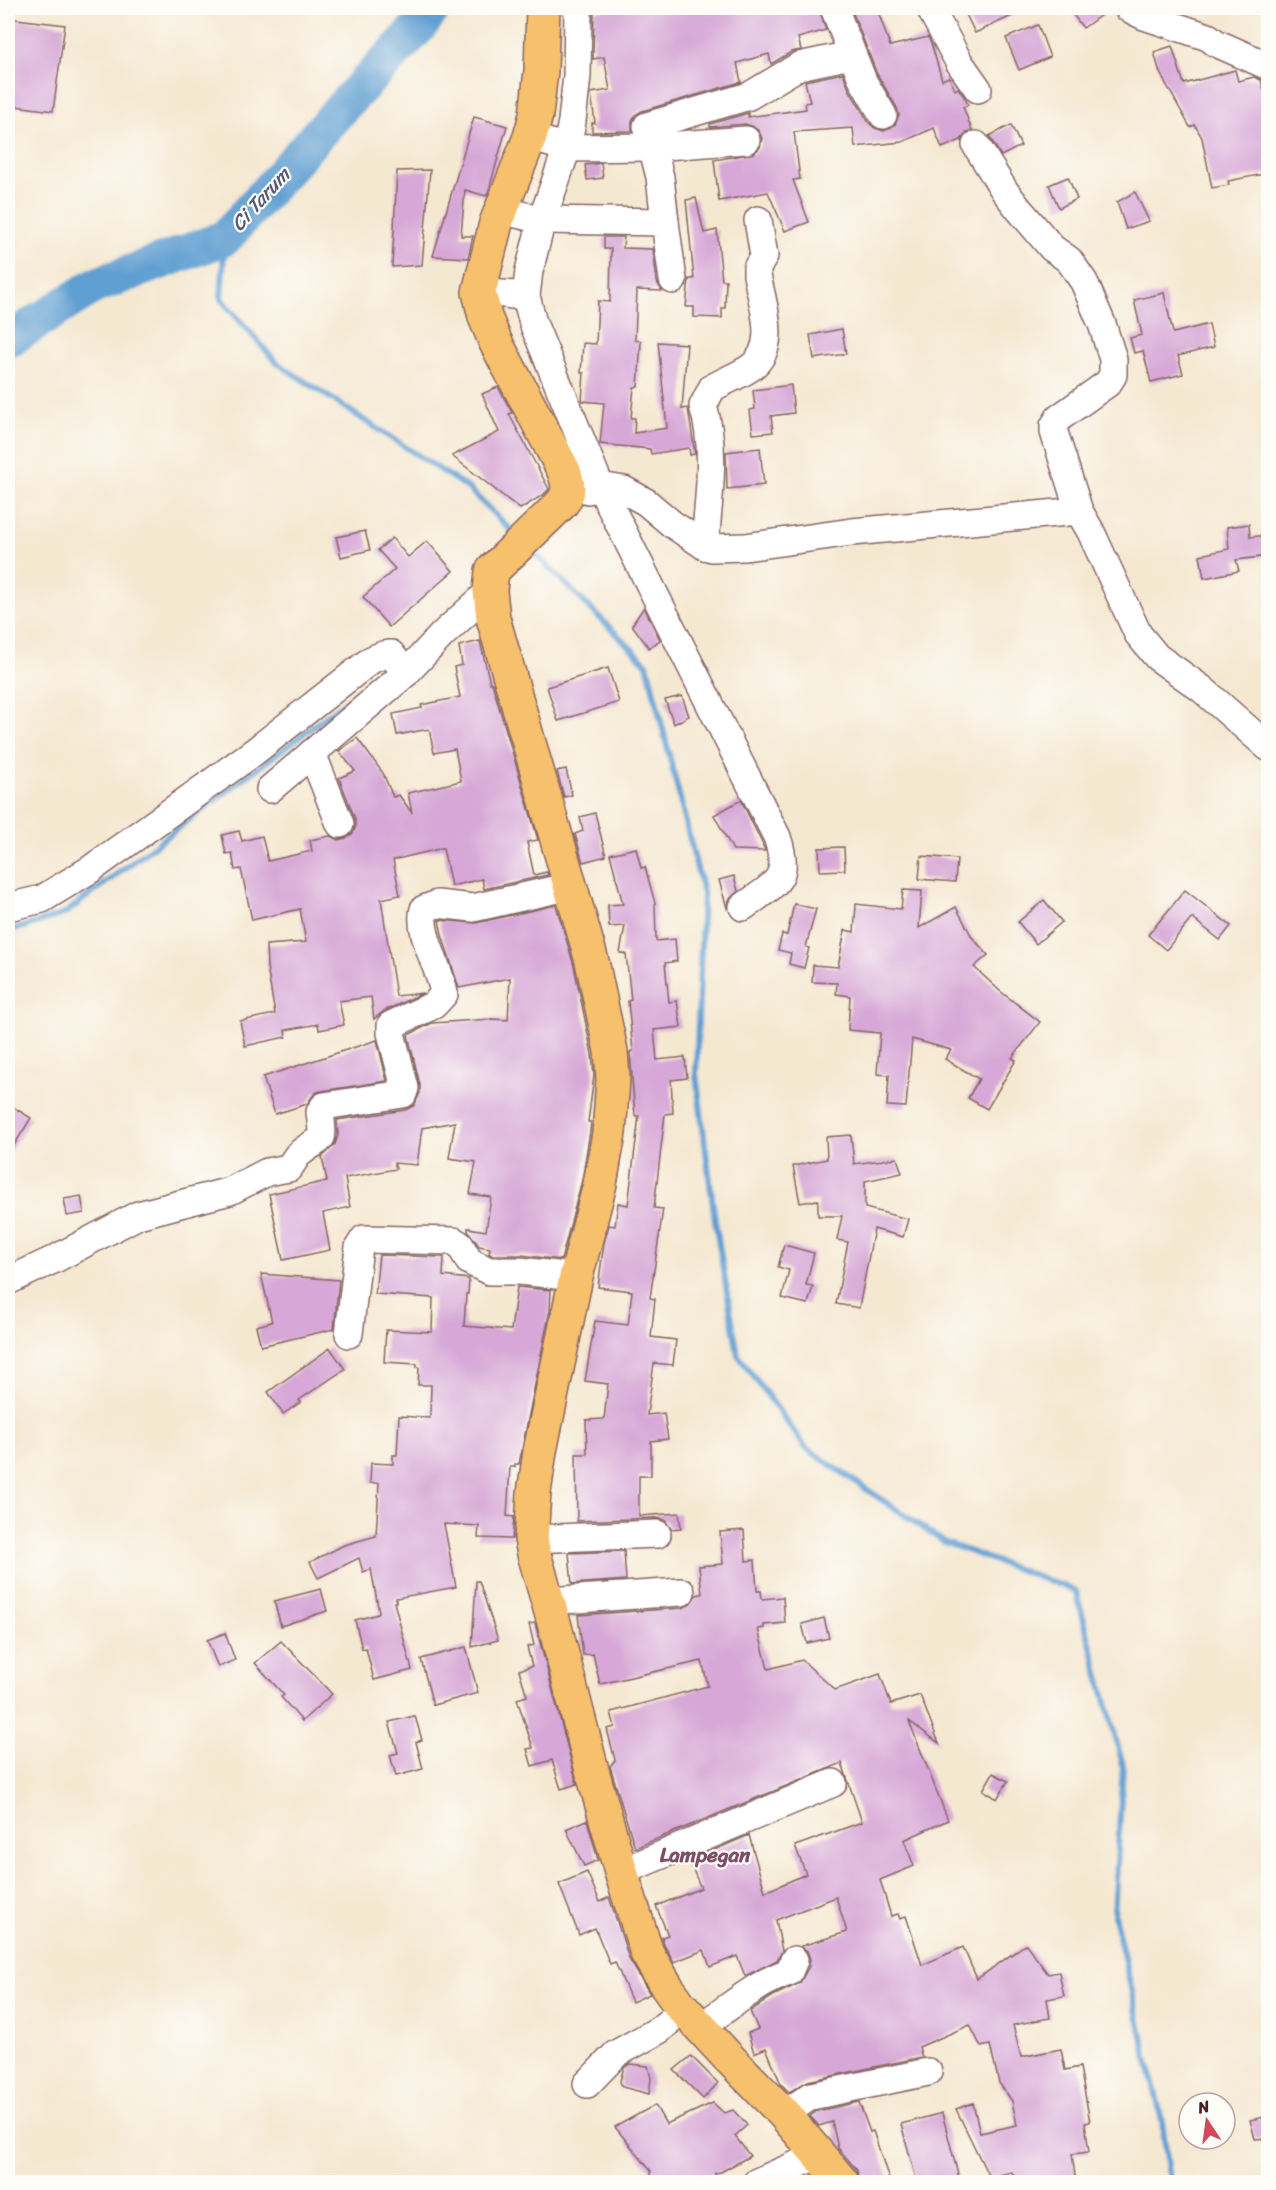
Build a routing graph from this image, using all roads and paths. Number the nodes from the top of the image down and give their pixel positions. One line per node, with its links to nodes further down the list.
1 (543, 8): 6 (main road)
2 (578, 8): 6 (street)
3 (834, 8): 7 (street)
4 (930, 8): 9 (street)
5 (1128, 8): 8 (street)
6 (559, 44): 12 (main road)
7 (851, 55): 10 (street); 14 (street)
8 (1269, 66)
9 (978, 89)
10 (883, 115)
11 (746, 140): 14 (street)
12 (548, 142): 14 (street); 15 (main road); 15 (street)
13 (976, 145): 23 (street)
14 (652, 147): 17 (street)
15 (520, 215): 17 (street); 19 (main road); 20 (street)
16 (758, 220): 24 (street)
17 (665, 222): 18 (street)
18 (673, 280)
19 (482, 292): 20 (street); 22 (main road)
20 (521, 296): 21 (street)
21 (600, 486): 22 (street); 24 (street); 33 (street)
22 (564, 500): 25 (main road)
23 (1079, 511): 24 (street); 27 (street)
24 (705, 546)
25 (491, 581): 26 (street); 31 (main road)
26 (400, 664): 28 (street); 32 (street)
27 (1269, 747)
28 (312, 753): 29 (street); 30 (street)
29 (270, 789)
30 (340, 824)
31 (571, 886): 34 (main road); 35 (street)
32 (8, 907)
33 (743, 907)
34 (576, 1277): 36 (street); 38 (main road)
35 (8, 1281)
36 (349, 1334)
37 (657, 1534): 38 (street)
38 (531, 1539): 40 (main road)
39 (681, 1592): 40 (street)
40 (548, 1601): 42 (main road)
41 (833, 1783): 42 (street)
42 (621, 1872): 44 (main road)
43 (794, 1960): 44 (street)
44 (692, 2018): 46 (street); 47 (main road)
45 (928, 2073): 47 (street)
46 (587, 2084)
47 (783, 2114): 48 (main road)
48 (819, 2155): 49 (street); 50 (main road)
49 (757, 2182)
50 (842, 2182)

